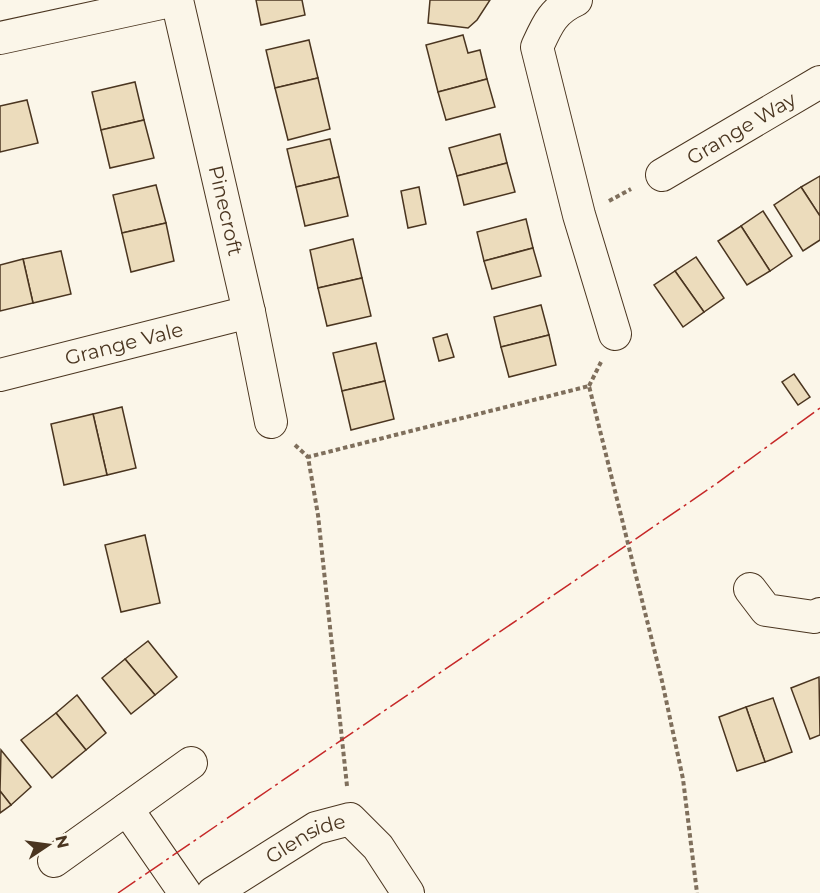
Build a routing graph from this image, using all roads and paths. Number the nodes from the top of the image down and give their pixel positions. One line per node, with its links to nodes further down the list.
1 (176, 0): 3 (street); 7 (street, Pinecroft)
2 (576, 0): 6 (street)
3 (0, 38)
4 (820, 82): 5 (street, Grange Way)
5 (662, 175): 6 (path)
6 (579, 215): 8 (street)
7 (249, 312): 9 (street, Grange Vale); 10 (street, Pinecroft)
8 (615, 334)
9 (0, 375)
10 (272, 422)
11 (750, 589): 12 (street)
12 (820, 614)
13 (191, 763): 14 (street)
14 (126, 809): 16 (street); 17 (street)
15 (350, 819): 18 (street, Glenside); 19 (street, Glenside); 20 (path)
16 (54, 861)
17 (185, 893)
18 (213, 893)
19 (408, 893)
20 (697, 893)

